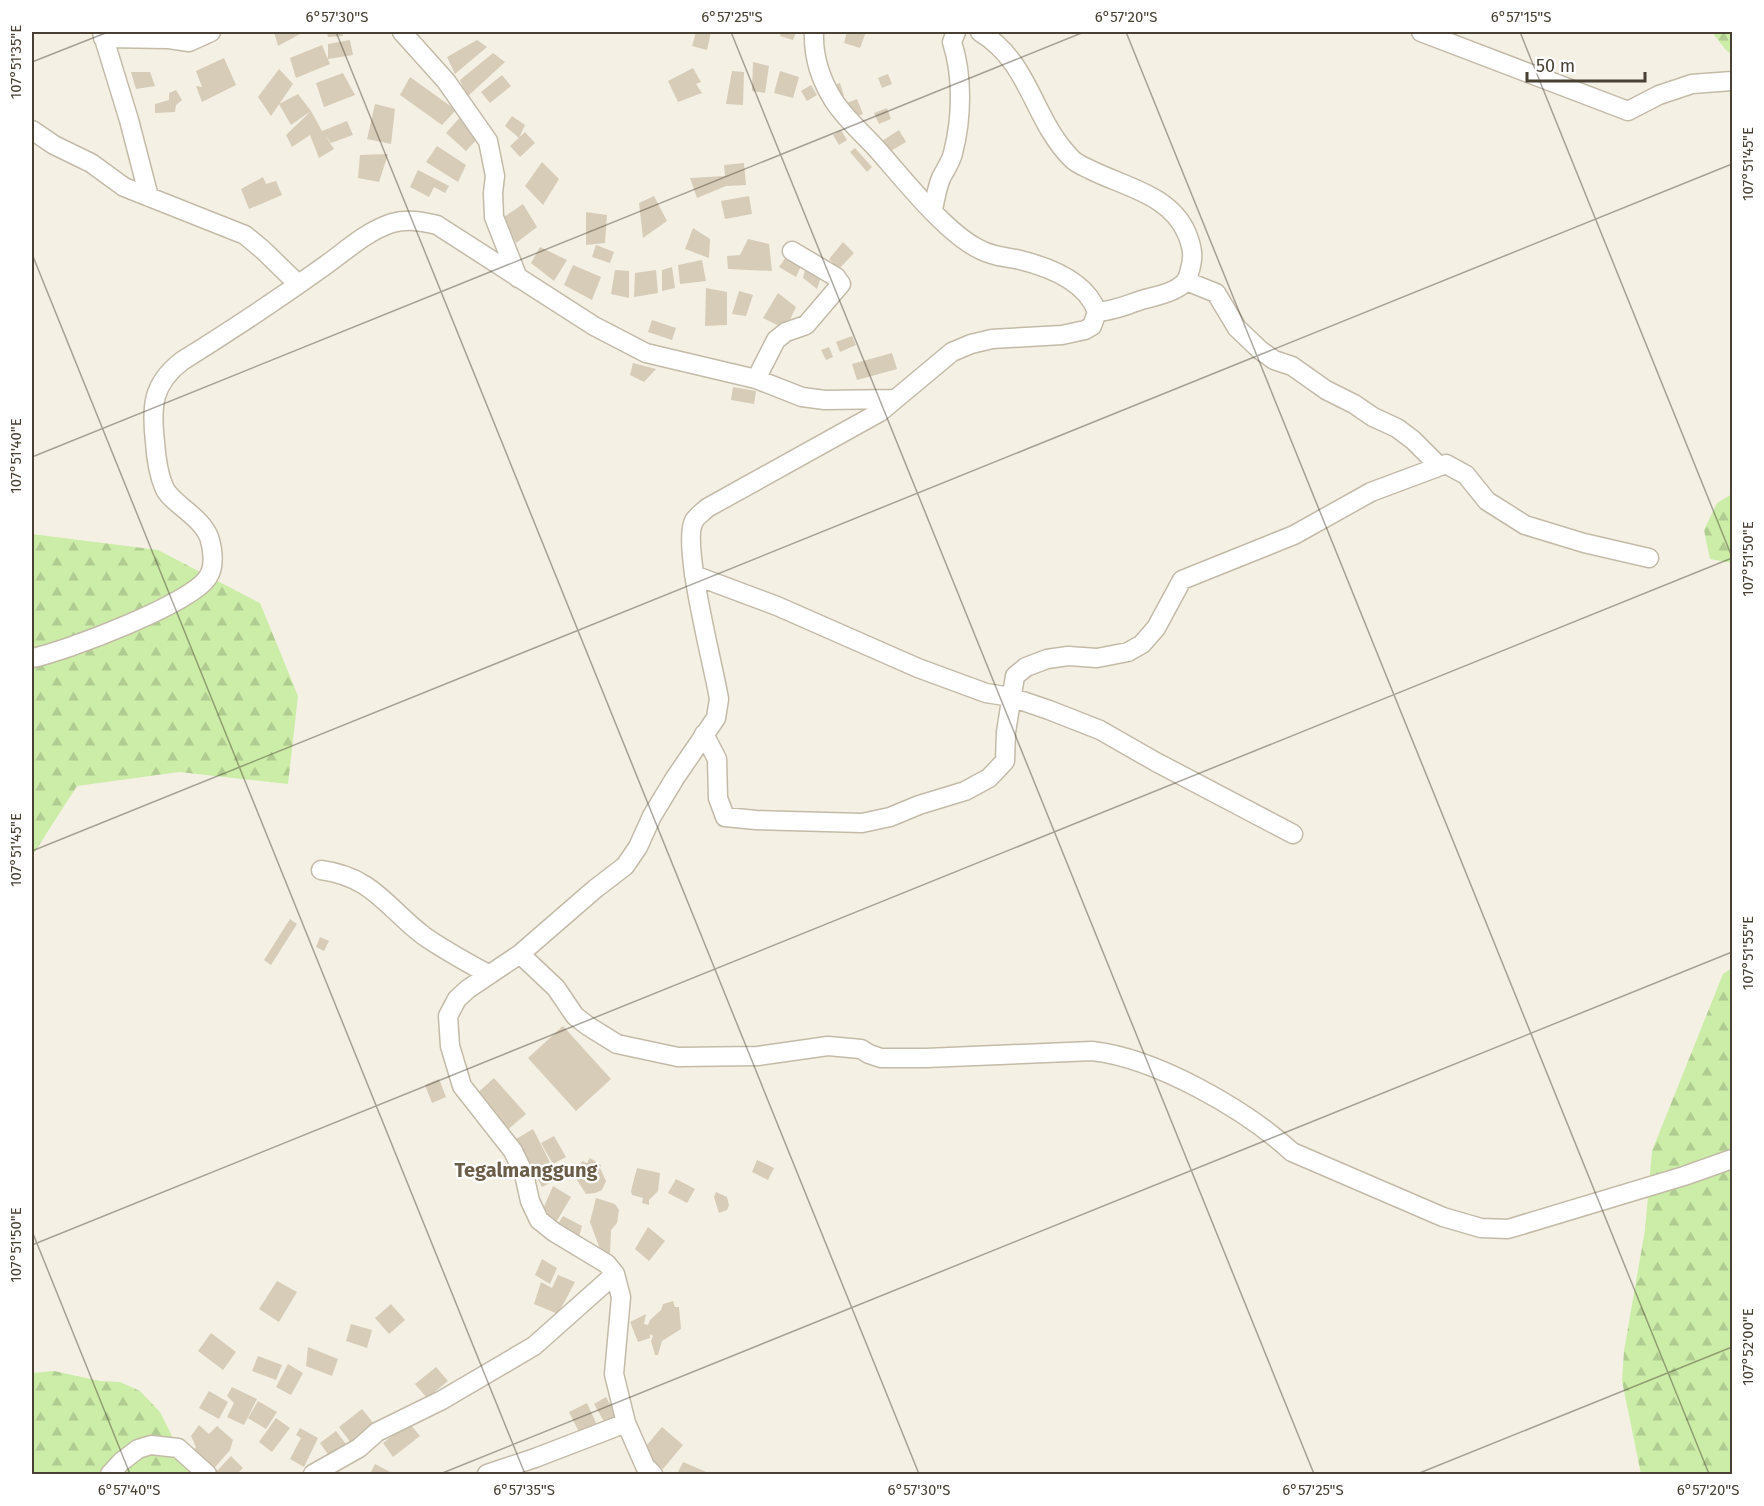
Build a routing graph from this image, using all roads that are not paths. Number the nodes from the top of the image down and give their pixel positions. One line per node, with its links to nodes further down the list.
1 (211, 32): 7 (street)
2 (402, 32): 13 (street)
3 (814, 32): 11 (street)
4 (956, 32): 11 (street)
5 (980, 32): 14 (street)
6 (1421, 32): 8 (street)
7 (103, 35): 10 (street)
8 (1732, 81)
9 (32, 130): 10 (street)
10 (149, 197): 15 (street)
11 (933, 210): 16 (street)
12 (792, 251): 17 (street)
13 (518, 278): 15 (street); 17 (street)
14 (1186, 281): 16 (street); 19 (street)
15 (298, 284): 22 (street)
16 (1097, 312): 18 (street)
17 (756, 379): 18 (street)
18 (895, 399): 21 (street)
19 (1439, 466): 20 (street); 23 (street)
20 (1649, 558)
21 (694, 575): 23 (street); 24 (street)
22 (32, 658)
23 (1011, 697): 24 (street); 25 (street)
24 (705, 734): 27 (street)
25 (1293, 834)
26 (321, 870): 28 (street)
27 (520, 954): 28 (street); 29 (street)
28 (488, 974): 30 (street)
29 (1732, 1159)
30 (615, 1274): 31 (street); 34 (street)
31 (626, 1423): 35 (street); 36 (street)
32 (110, 1474): 33 (street)
33 (207, 1474)
34 (313, 1474)
35 (487, 1474)
36 (653, 1474)

